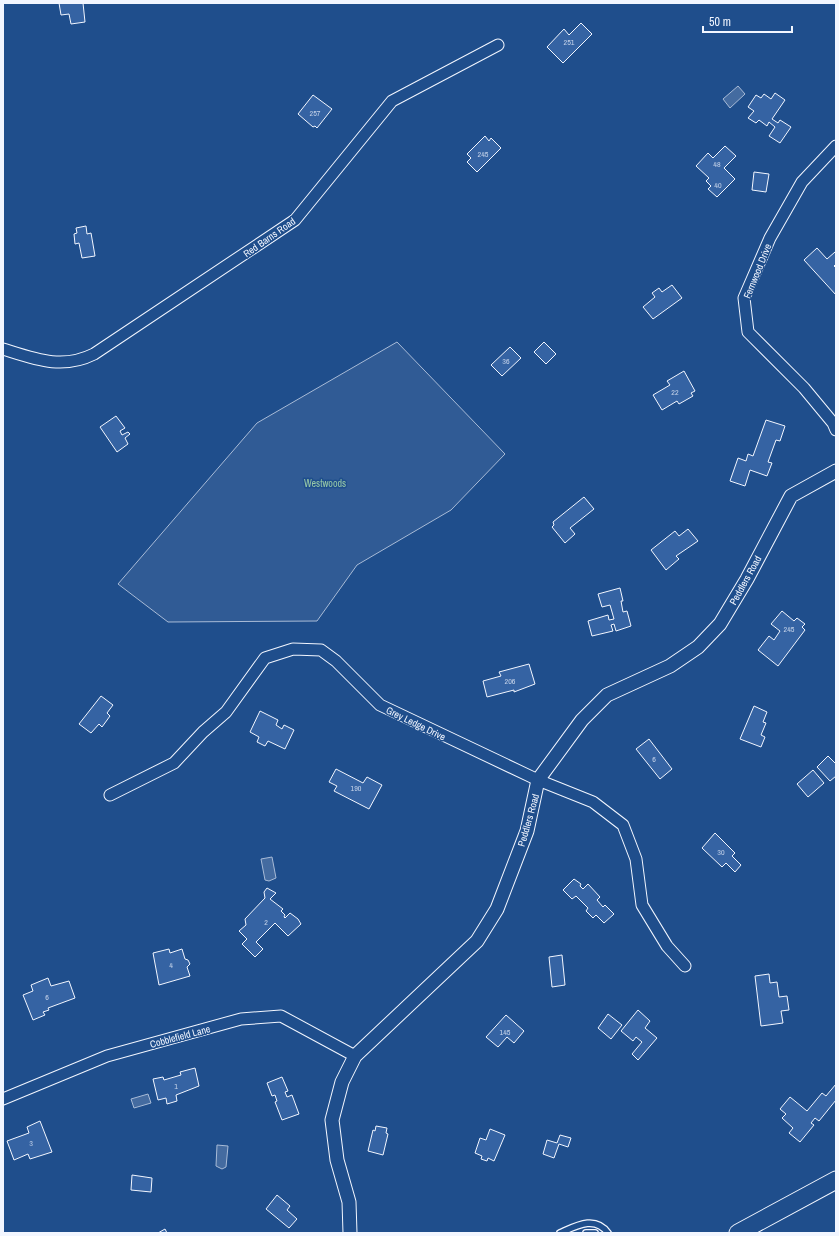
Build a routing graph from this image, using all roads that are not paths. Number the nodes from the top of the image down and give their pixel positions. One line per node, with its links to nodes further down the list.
1 (498, 45): 3 (street, Red Barns Road)
2 (836, 146): 4 (street, Fernwood Drive)
3 (3, 349)
4 (836, 430)
5 (836, 471): 6 (street, Peddlers Road)
6 (538, 780): 7 (street, Grey Ledge Drive); 8 (street, Grey Ledge Drive); 9 (street, Peddlers Road)
7 (110, 795)
8 (684, 966)
9 (355, 1056): 10 (street, Cobblefield Lane); 12 (street, Peddlers Road)
10 (3, 1099)
11 (836, 1180): 17 (main road)
12 (350, 1233)
13 (560, 1233): 16 (lane)
14 (586, 1233): 15 (lane)
15 (595, 1233)
16 (608, 1233)
17 (738, 1233)

